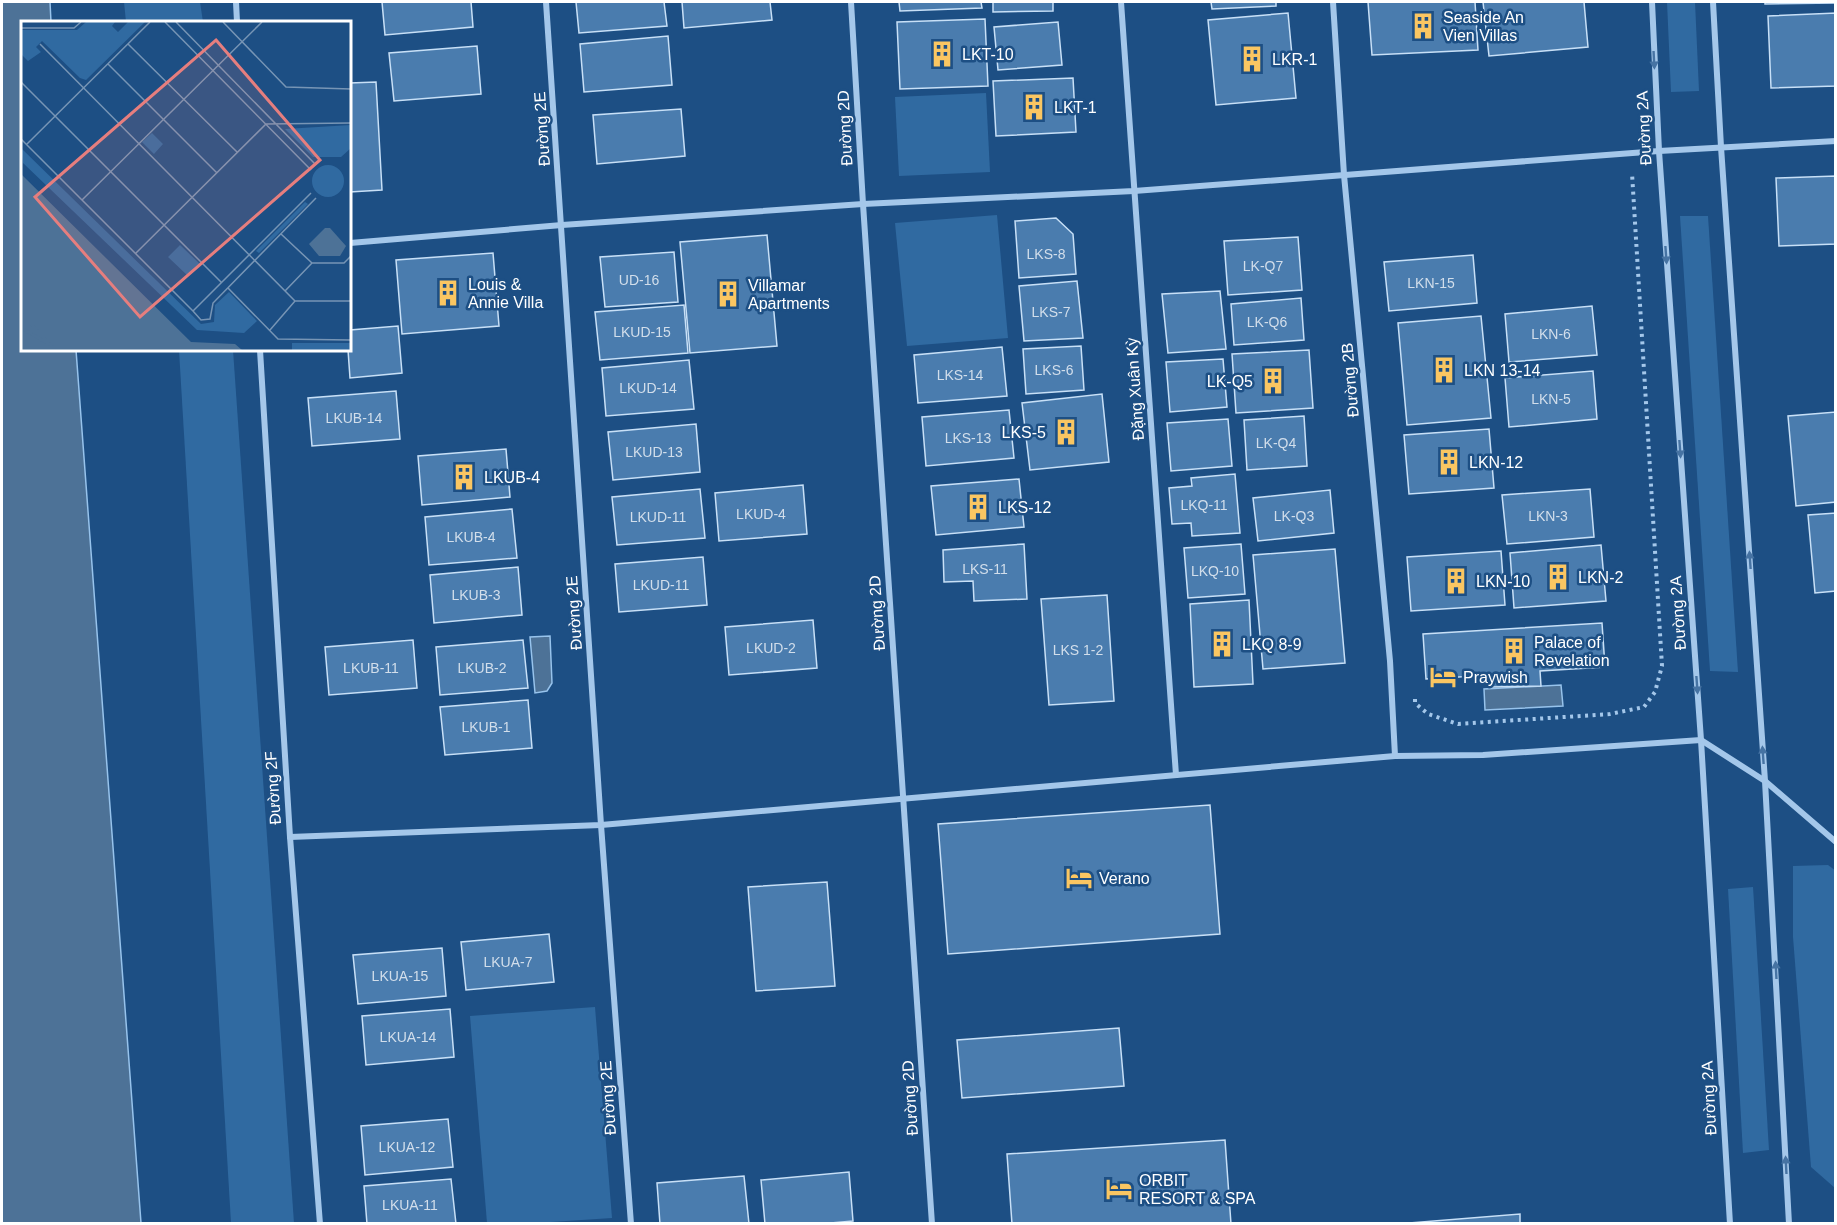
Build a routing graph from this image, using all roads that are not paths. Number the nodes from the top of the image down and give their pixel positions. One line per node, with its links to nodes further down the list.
1 (236, 2): 8 (street)
2 (546, 2): 15 (street, Đường 2E)
3 (851, 2): 14 (street, Đường 2D)
4 (1121, 2): 13 (street, Đặng Xuân Kỳ)
5 (1333, 2): 12 (street, Đường 2B)
6 (1652, 2): 11 (street, Đường 2A, one-way to 11)
7 (1713, 2): 10 (street)
8 (237, 21)
9 (1836, 141): 10 (street)
10 (1721, 147): 11 (street); 21 (street, one-way to 10)
11 (1659, 151): 12 (street); 18 (street, Đường 2A, one-way to 18)
12 (1344, 175): 13 (street); 19 (street, Đường 2B)
13 (1134, 191): 14 (street); 20 (street, Đặng Xuân Kỳ)
14 (863, 204): 15 (street); 22 (street, Đường 2D)
15 (562, 225): 16 (street); 23 (street, Đường 2E)
16 (351, 243)
17 (260, 351): 24 (street, Đường 2F)
18 (1701, 740): 19 (street); 21 (street); 29 (street, Đường 2A)
19 (1395, 756): 20 (street)
20 (1176, 775): 22 (street)
21 (1765, 781): 25 (street); 30 (street, one-way to 21)
22 (903, 798): 23 (street); 28 (street, Đường 2D)
23 (602, 825): 24 (street); 27 (street, Đường 2E)
24 (290, 837): 26 (street, Đường 2F)
25 (1836, 842)
26 (320, 1224)
27 (631, 1224)
28 (932, 1224)
29 (1730, 1224)
30 (1789, 1224)

